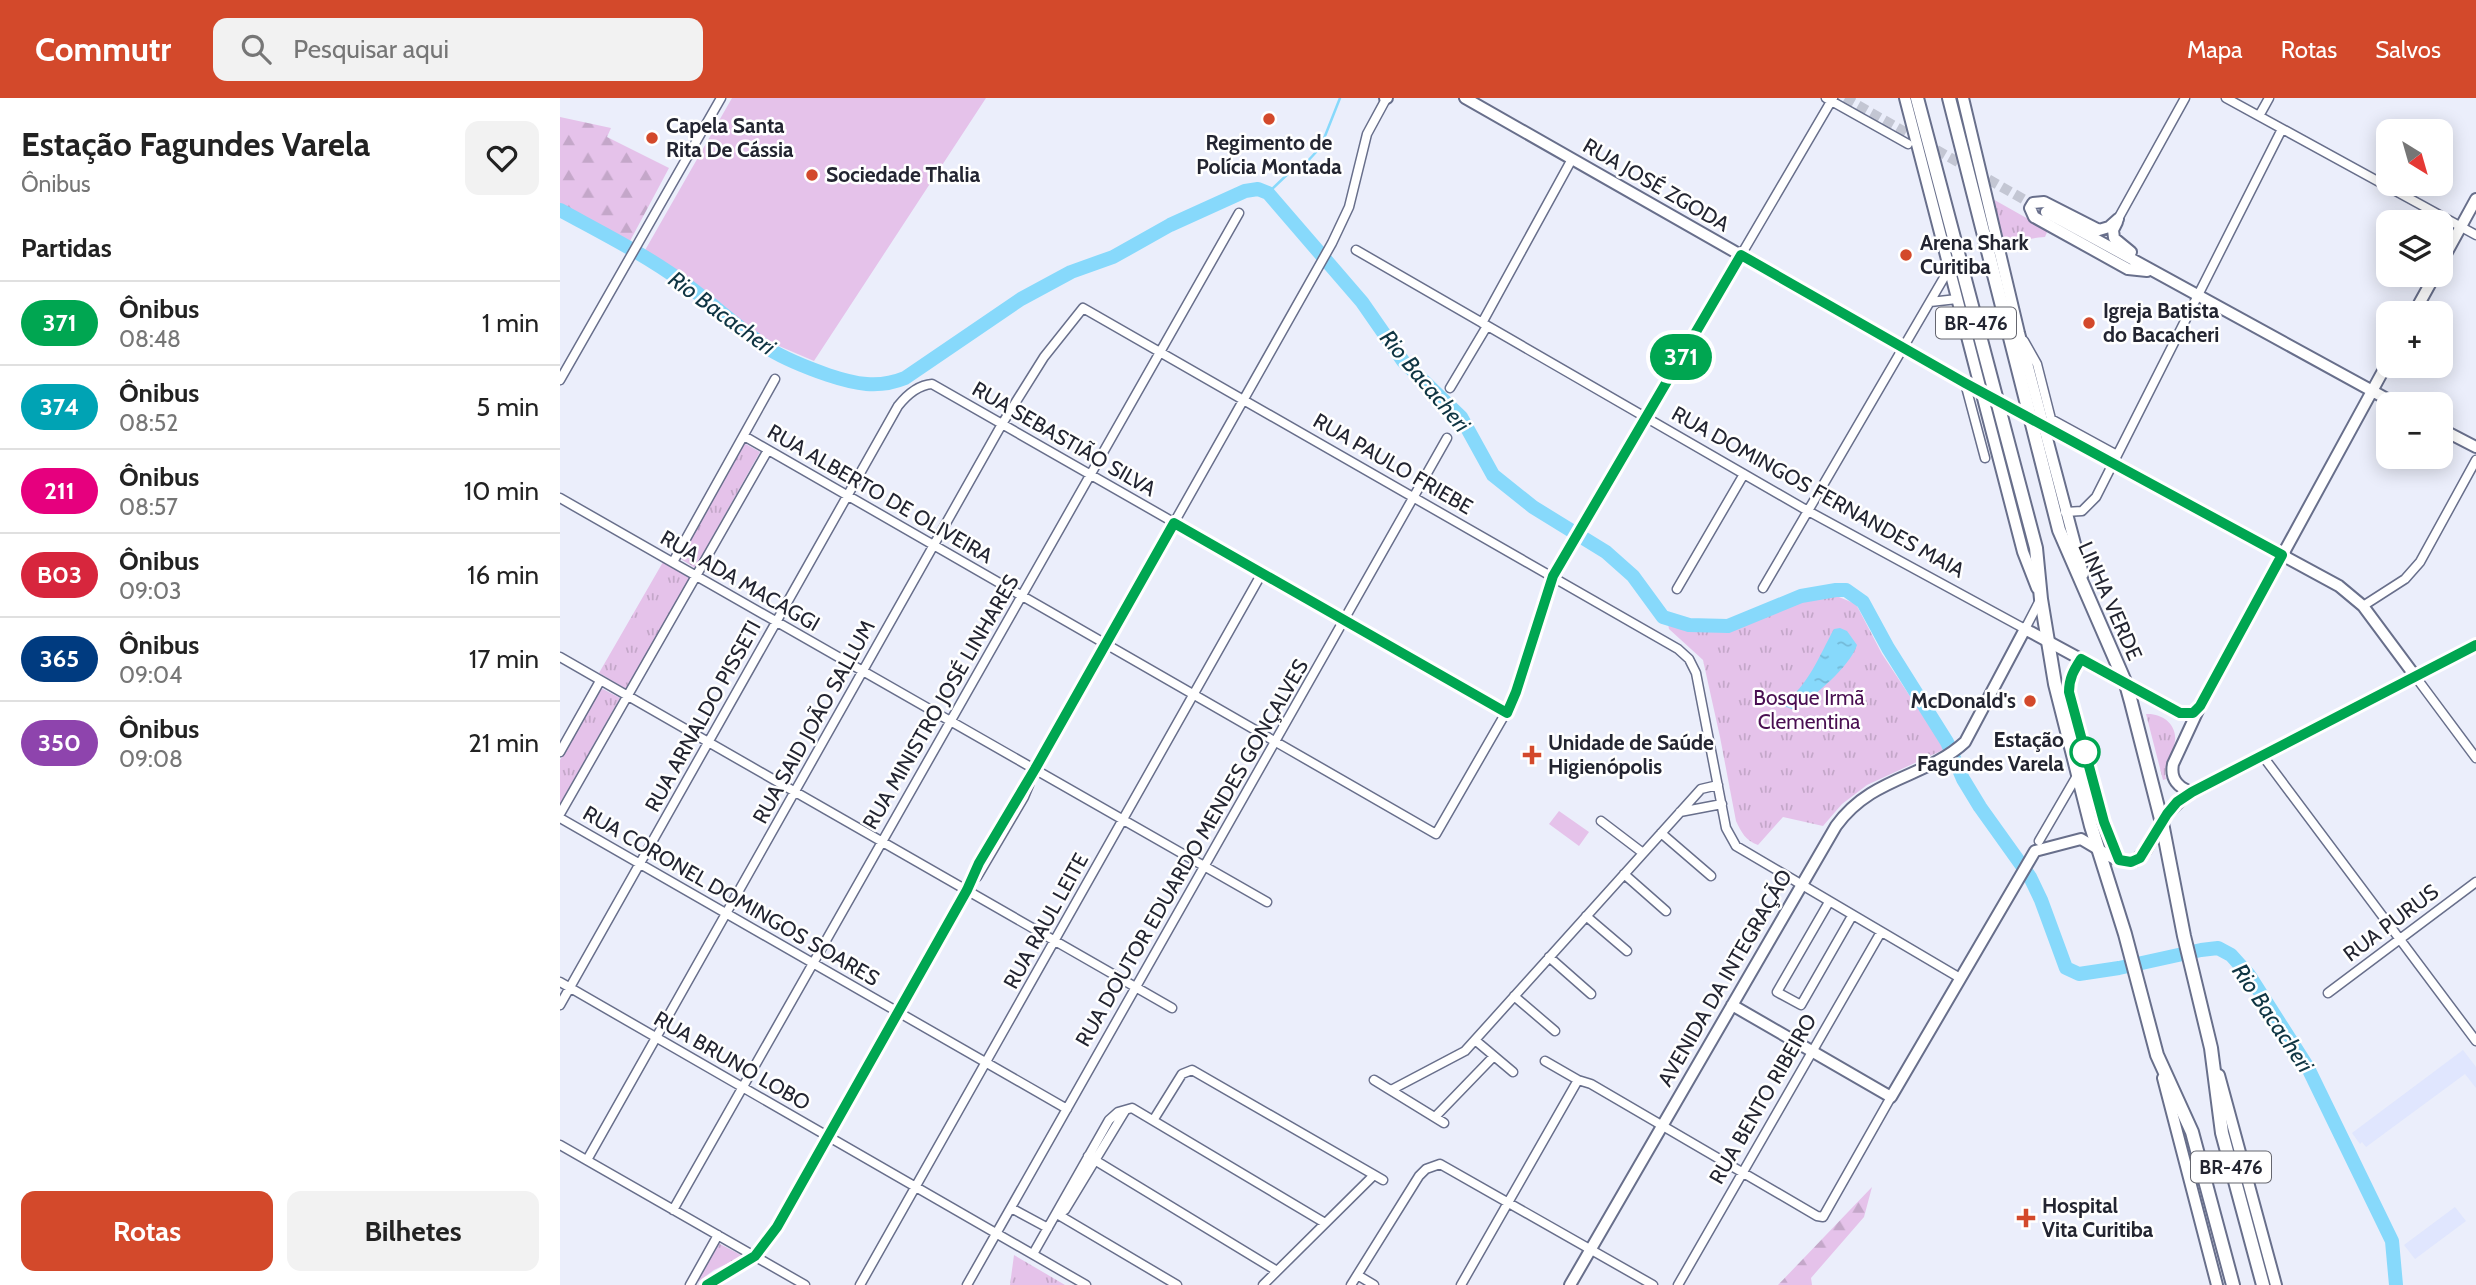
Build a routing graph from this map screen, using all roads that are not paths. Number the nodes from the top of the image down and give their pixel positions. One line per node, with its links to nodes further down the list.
1 (720, 98): 37 (street)
2 (1386, 98): 43 (street)
3 (1465, 98): 15 (main road, RUA JOSÉ ZGODA)
4 (1905, 98): 25 (main road)
5 (1917, 98): 72 (highway, BR-476)
6 (1963, 98): 32 (main road)
7 (2185, 98): 19 (street)
8 (2226, 98): 12 (street)
9 (2269, 98): 12 (street)
10 (1830, 99): 14 (street); 24 (street)
11 (1952, 102): 74 (highway, LINHA VERDE / BR-476)
12 (2259, 116): 13 (street)
13 (2283, 129): 20 (street); 27 (street)
14 (1908, 144)
15 (1572, 159): 24 (main road, RUA JOSÉ ZGODA); 31 (street)
16 (2476, 200): 20 (main road)
17 (1239, 212): 34 (street, RUA MINISTRO JOSÉ LINHARES)
18 (2046, 212): 26 (main road)
19 (2118, 219): 26 (main road); 26 (main road)
20 (2461, 227): 21 (street); 22 (main road)
21 (2476, 235)
22 (2453, 241)
23 (1356, 250): 31 (street, RUA DOMINGOS FERNANDES MAIA)
24 (1741, 255): 33 (main road, RUA JOSÉ ZGODA); 44 (street)
25 (1949, 269): 28 (main road); 29 (street)
26 (2150, 271): 27 (main road)
27 (2197, 297): 41 (main road); 53 (street)
28 (1957, 299): 29 (street); 72 (main road)
29 (1930, 302): 33 (street)
30 (1083, 308): 34 (street, RUA PAULO FRIEBE); 45 (street, RUA SAID JOÃO SALLUM)
31 (1484, 324): 40 (street); 44 (street, RUA DOMINGOS FERNANDES MAIA)
32 (2019, 332): 53 (street); 61 (main road)
33 (1903, 348): 39 (main road, RUA JOSÉ ZGODA); 60 (street)
34 (1160, 352): 43 (street, RUA PAULO FRIEBE); 56 (street, RUA MINISTRO JOSÉ LINHARES)
35 (2379, 378): 41 (main road)
36 (775, 379): 48 (street)
37 (560, 380)
38 (932, 384): 45 (street, RUA SEBASTIÃO SILVA); 57 (street, RUA ARNALDO PISSETI)
39 (1970, 385): 52 (street)
40 (1450, 388)
41 (2372, 391): 42 (main road); 64 (main road)
42 (2376, 393)
43 (1244, 399): 58 (street, RUA PAULO FRIEBE); 62 (street)
44 (1646, 417): 55 (street, RUA DOMINGOS FERNANDES MAIA); 68 (street)
45 (1002, 424): 56 (street, RUA SEBASTIÃO SILVA); 63 (street, RUA SAID JOÃO SALLUM)
46 (2050, 429): 53 (main road)
47 (2453, 435): 50 (main road)
48 (744, 436): 51 (street, RUA ALBERTO DE OLIVEIRA); 65 (street)
49 (1447, 438): 58 (street, RUA DOUTOR EDUARDO MENDES GONÇALVES)
50 (2476, 447)
51 (768, 450): 57 (street, RUA ALBERTO DE OLIVEIRA); 67 (street)
52 (1985, 458)
53 (2115, 459): 61 (street); 64 (main road)
54 (2476, 460): 73 (street)
55 (1744, 474): 60 (street, RUA DOMINGOS FERNANDES MAIA); 70 (street)
56 (1090, 475): 62 (street, RUA SEBASTIÃO SILVA); 71 (street, RUA MINISTRO JOSÉ LINHARES)
57 (848, 496): 63 (street, RUA ALBERTO DE OLIVEIRA); 76 (street, RUA ARNALDO PISSETI)
58 (1414, 497): 68 (street, RUA PAULO FRIEBE); 75 (street, RUA DOUTOR EDUARDO MENDES GONÇALVES)
59 (560, 498): 65 (street, RUA ADA MACAGGI)
60 (1808, 511): 69 (street); 77 (street, RUA DOMINGOS FERNANDES MAIA)
61 (2065, 512): 74 (main road)
62 (1174, 523): 66 (street, RUA SEBASTIÃO SILVA); 79 (street)
63 (934, 545): 71 (street, RUA ALBERTO DE OLIVEIRA); 82 (street, RUA SAID JOÃO SALLUM)
64 (2282, 555): 73 (main road); 88 (main road)
65 (673, 562): 67 (street, RUA ADA MACAGGI)
66 (1262, 573): 75 (street, RUA SEBASTIÃO SILVA); 86 (street, RUA RAUL LEITE)
67 (696, 576): 76 (street, RUA ADA MACAGGI); 87 (street)
68 (1553, 576): 89 (street); 98 (street, RUA PAULO FRIEBE)
69 (1763, 588)
70 (1677, 589)
71 (1021, 596): 79 (street, RUA ALBERTO DE OLIVEIRA); 90 (street, RUA MINISTRO JOSÉ LINHARES)
72 (2041, 599): 77 (street); 78 (highway, BR-476)
73 (2363, 606): 83 (main road)
74 (2095, 617): 85 (highway, LINHA VERDE / BR-476)
75 (1344, 620): 89 (street, RUA SEBASTIÃO SILVA); 92 (street, RUA DOUTOR EDUARDO MENDES GONÇALVES)
76 (776, 622): 82 (street, RUA ADA MACAGGI); 91 (street, RUA ARNALDO PISSETI)
77 (2025, 629): 78 (main road, RUA DOMINGOS FERNANDES MAIA); 117 (main road, AVENIDA DA INTEGRAÇÃO)
78 (2047, 641): 85 (main road, RUA DOMINGOS FERNANDES MAIA); 97 (highway, BR-476)
79 (1105, 644): 86 (street, RUA ALBERTO DE OLIVEIRA); 96 (street)
80 (2476, 645): 83 (main road)
81 (560, 657): 84 (street)
82 (863, 671): 90 (street, RUA ADA MACAGGI); 99 (street, RUA SAID JOÃO SALLUM)
83 (2415, 676): 94 (main road); 95 (street)
84 (600, 681): 87 (street); 93 (street)
85 (2126, 684): 88 (main road, RUA DOMINGOS FERNANDES MAIA); 106 (highway, LINHA VERDE / BR-476)
86 (1194, 695): 92 (street, RUA ALBERTO DE OLIVEIRA); 104 (street, RUA RAUL LEITE)
87 (628, 696): 91 (street); 103 (street)
88 (2200, 706): 100 (main road)
89 (1507, 713): 92 (street, RUA ALBERTO DE OLIVEIRA)
90 (950, 721): 96 (street, RUA ADA MACAGGI); 109 (street, RUA MINISTRO JOSÉ LINHARES)
91 (708, 742): 99 (street); 112 (street, RUA ARNALDO PISSETI)
92 (1275, 742): 113 (street, RUA DOUTOR EDUARDO MENDES GONÇALVES)
93 (560, 752)
94 (2262, 755): 100 (main road); 126 (street)
95 (2476, 758)
96 (1035, 769): 104 (street, RUA ADA MACAGGI); 118 (street)
97 (2078, 774): 108 (street); 110 (highway, BR-476)
98 (1718, 785): 101 (street); 102 (street)
99 (795, 792): 109 (street); 122 (street, RUA SAID JOÃO SALLUM)
100 (2192, 792): 106 (main road)
101 (1722, 804): 102 (street); 117 (street)
102 (1680, 812): 107 (street)
103 (560, 816): 112 (street, RUA CORONEL DOMINGOS SOARES)
104 (1123, 820): 113 (street, RUA ADA MACAGGI); 127 (street, RUA RAUL LEITE)
105 (1601, 821): 111 (street)
106 (2162, 823): 110 (main road); 146 (highway, LINHA VERDE / BR-476)
107 (1661, 833): 111 (street); 115 (street)
108 (2039, 841)
109 (882, 842): 118 (street); 130 (street, RUA MINISTRO JOSÉ LINHARES)
110 (2098, 849): 131 (main road); 148 (highway, BR-476)
111 (1643, 853): 114 (street)
112 (640, 864): 122 (street, RUA CORONEL DOMINGOS SOARES); 133 (street, RUA ARNALDO PISSETI)
113 (1204, 867): 119 (street, RUA ADA MACAGGI); 134 (street, RUA DOUTOR EDUARDO MENDES GONÇALVES)
114 (1624, 874): 121 (street); 123 (street)
115 (1711, 876)
116 (2476, 881): 126 (street, RUA PURUS)
117 (1801, 886): 120 (street); 139 (main road, AVENIDA DA INTEGRAÇÃO)
118 (967, 890): 127 (street); 141 (street)
119 (1267, 902)
120 (1829, 902): 124 (street); 124 (street)
121 (1666, 911)
122 (726, 914): 130 (street, RUA CORONEL DOMINGOS SOARES); 143 (street, RUA SAID JOÃO SALLUM)
123 (1586, 916): 128 (street); 129 (street)
124 (1852, 916): 125 (street)
125 (1881, 932): 131 (street); 147 (street, RUA BENTO RIBEIRO)
126 (2400, 939): 136 (street, RUA PURUS); 145 (street)
127 (1054, 941): 134 (street); 150 (street, RUA RAUL LEITE)
128 (1627, 951)
129 (1549, 957): 135 (street); 137 (street)
130 (813, 963): 141 (street, RUA CORONEL DOMINGOS SOARES); 155 (street, RUA MINISTRO JOSÉ LINHARES)
131 (1960, 978): 157 (main road)
132 (560, 982): 133 (street, RUA BRUNO LOBO)
133 (570, 988): 138 (street, RUA ARNALDO PISSETI); 143 (street, RUA BRUNO LOBO)
134 (1136, 988): 140 (street); 158 (street, RUA DOUTOR EDUARDO MENDES GONÇALVES)
135 (1591, 993)
136 (2328, 993)
137 (1514, 996): 142 (street); 144 (street)
138 (560, 1005)
139 (1732, 1005): 147 (main road); 162 (main road, AVENIDA DA INTEGRAÇÃO)
140 (1172, 1009)
141 (898, 1012): 150 (street, RUA CORONEL DOMINGOS SOARES); 163 (street)
142 (1555, 1031)
143 (656, 1038): 155 (street, RUA BRUNO LOBO); 166 (street, RUA SAID JOÃO SALLUM)
144 (1475, 1040): 149 (street); 156 (street)
145 (2476, 1041)
146 (2211, 1048): 200 (highway, LINHA VERDE / BR-476); 201 (main road)
147 (1812, 1052): 157 (main road); 167 (street, RUA BENTO RIBEIRO)
148 (2157, 1055): 198 (main road); 199 (highway, BR-476)
149 (1494, 1056): 152 (street); 159 (street)
150 (986, 1062): 158 (street, RUA CORONEL DOMINGOS SOARES); 170 (street, RUA RAUL LEITE)
151 (1545, 1062): 154 (street)
152 (1513, 1072)
153 (1374, 1080): 156 (street)
154 (1578, 1080): 162 (street); 171 (street)
155 (743, 1087): 163 (street, RUA BRUNO LOBO); 173 (street, RUA MINISTRO JOSÉ LINHARES)
156 (1391, 1090): 159 (street)
157 (1891, 1097): 167 (street)
158 (1067, 1109): 172 (street, RUA DOUTOR EDUARDO MENDES GONÇALVES)
159 (1435, 1117): 161 (street)
160 (1154, 1119): 165 (street); 168 (street); 175 (street)
161 (1444, 1123)
162 (1662, 1126): 167 (street); 179 (main road, AVENIDA DA INTEGRAÇÃO)
163 (828, 1136): 170 (street, RUA BRUNO LOBO); 181 (street)
164 (561, 1148): 166 (street)
165 (1091, 1158): 174 (street); 182 (street)
166 (587, 1160): 173 (street)
167 (1742, 1173): 197 (street, RUA BENTO RIBEIRO)
168 (1374, 1175): 169 (street); 175 (street)
169 (1383, 1180)
170 (915, 1187): 177 (street, RUA BRUNO LOBO); 187 (street, RUA RAUL LEITE)
171 (1508, 1201): 179 (street); 183 (street); 194 (street)
172 (1011, 1208): 176 (street); 177 (street, RUA DOUTOR EDUARDO MENDES GONÇALVES)
173 (673, 1210): 178 (street)
174 (1057, 1214): 176 (street); 190 (street)
175 (1325, 1223): 182 (street)
176 (1048, 1228): 180 (street)
177 (996, 1233): 180 (street, RUA BRUNO LOBO); 188 (street, RUA DOUTOR EDUARDO MENDES GONÇALVES)
178 (718, 1235): 181 (street); 184 (street)
179 (1591, 1249): 195 (main road, AVENIDA DA INTEGRAÇÃO); 196 (street)
180 (1033, 1254): 189 (street, RUA BRUNO LOBO)
181 (755, 1256): 185 (street); 186 (street)
182 (1277, 1270): 191 (street)
183 (1359, 1276): 192 (street); 193 (street)
184 (690, 1285)
185 (707, 1285)
186 (805, 1285)
187 (860, 1285)
188 (967, 1285)
189 (1086, 1285)
190 (1177, 1285)
191 (1263, 1285)
192 (1351, 1285)
193 (1374, 1285)
194 (1461, 1285)
195 (1570, 1285)
196 (1653, 1285)
197 (1678, 1285)
198 (2217, 1285)
199 (2233, 1285)
200 (2263, 1285)
201 (2276, 1285)

